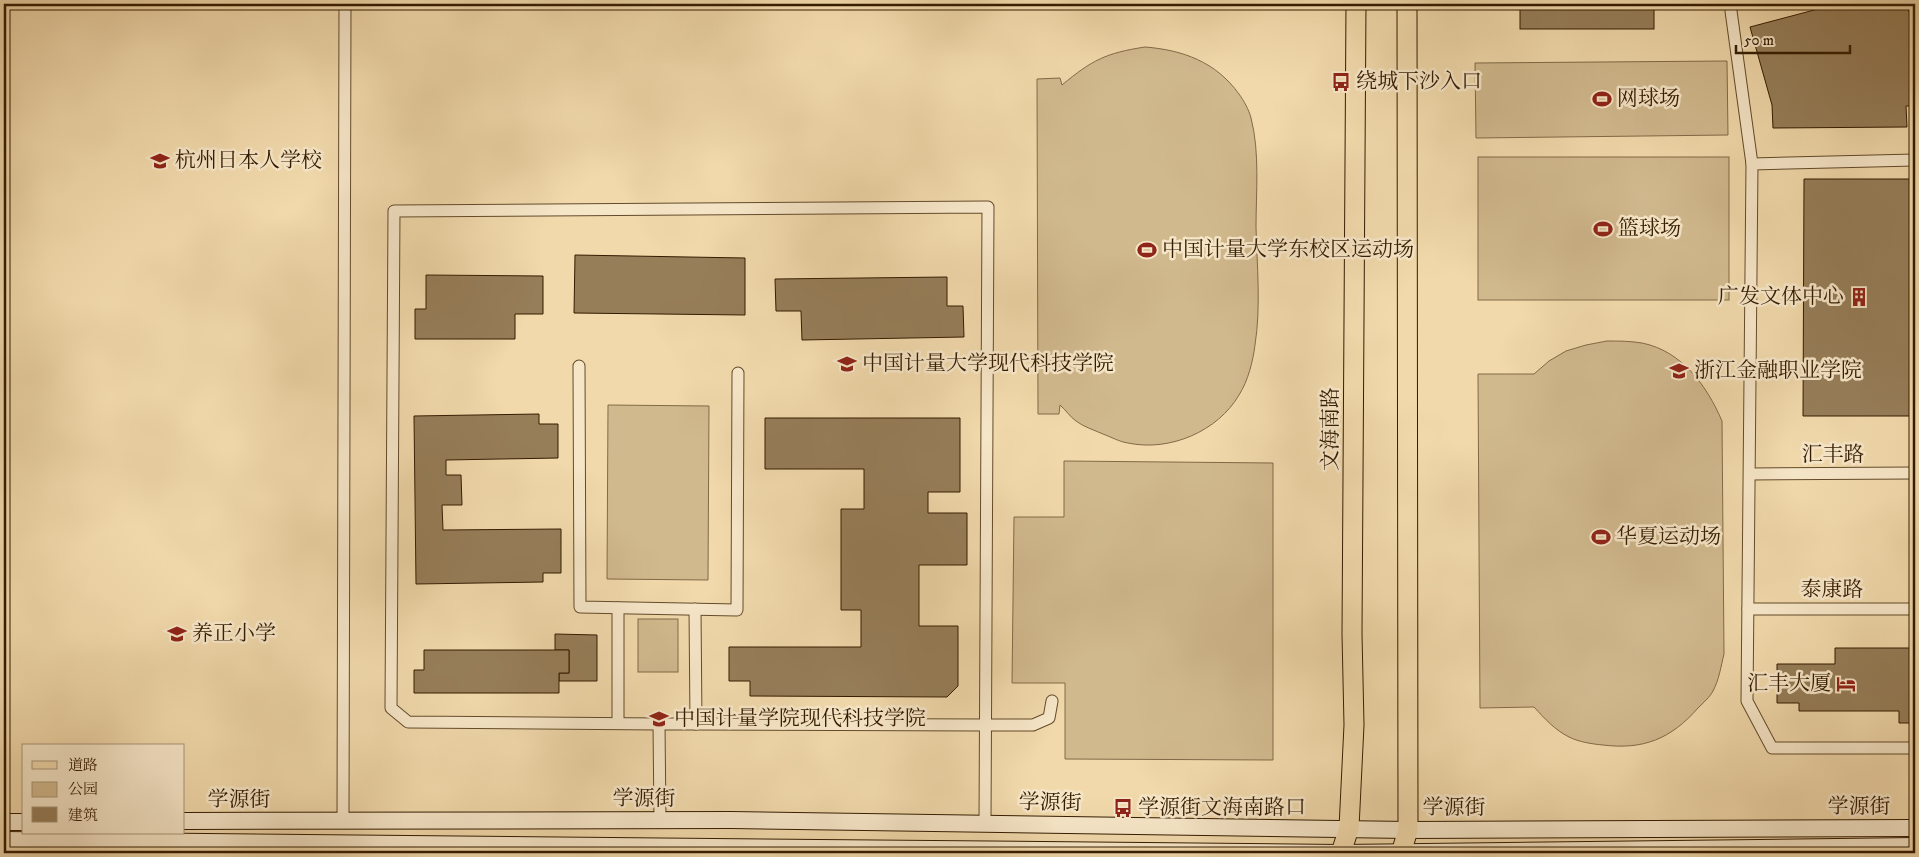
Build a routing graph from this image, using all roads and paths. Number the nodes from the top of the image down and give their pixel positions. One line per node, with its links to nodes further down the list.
1 (345, 4): 22 (street)
2 (1356, 4): 27 (main road, 文海南路)
3 (1407, 4): 29 (main road)
4 (1731, 11): 6 (street)
5 (1915, 160): 6 (street)
6 (1752, 164): 10 (street)
7 (579, 366): 11 (street)
8 (738, 373): 12 (street)
9 (1915, 473): 10 (street, 汇丰路)
10 (1750, 474): 13 (street)
11 (618, 608): 12 (street); 16 (street)
12 (695, 609): 18 (street)
13 (1748, 609): 14 (street, 泰康路); 20 (street)
14 (1915, 609)
15 (1052, 701): 19 (street)
16 (618, 723): 17 (street); 19 (street)
17 (659, 724): 18 (street); 21 (street)
18 (696, 724): 19 (street)
19 (986, 725): 26 (street)
20 (1915, 748)
21 (660, 820): 22 (main road, 学源街); 26 (main road, 学源街)
22 (343, 821): 25 (main road, 学源街)
23 (4, 822): 24 (main road)
24 (22, 822)
25 (185, 822)
26 (985, 824): 27 (main road, 学源街)
27 (1349, 828): 29 (main road, 学源街); 32 (main road, 文海南路)
28 (1915, 828): 29 (main road, 学源街)
29 (1408, 830): 33 (main road)
30 (4, 840): 32 (main road)
31 (1915, 846): 33 (main road)
32 (1341, 853): 33 (main road)
33 (1401, 853)

